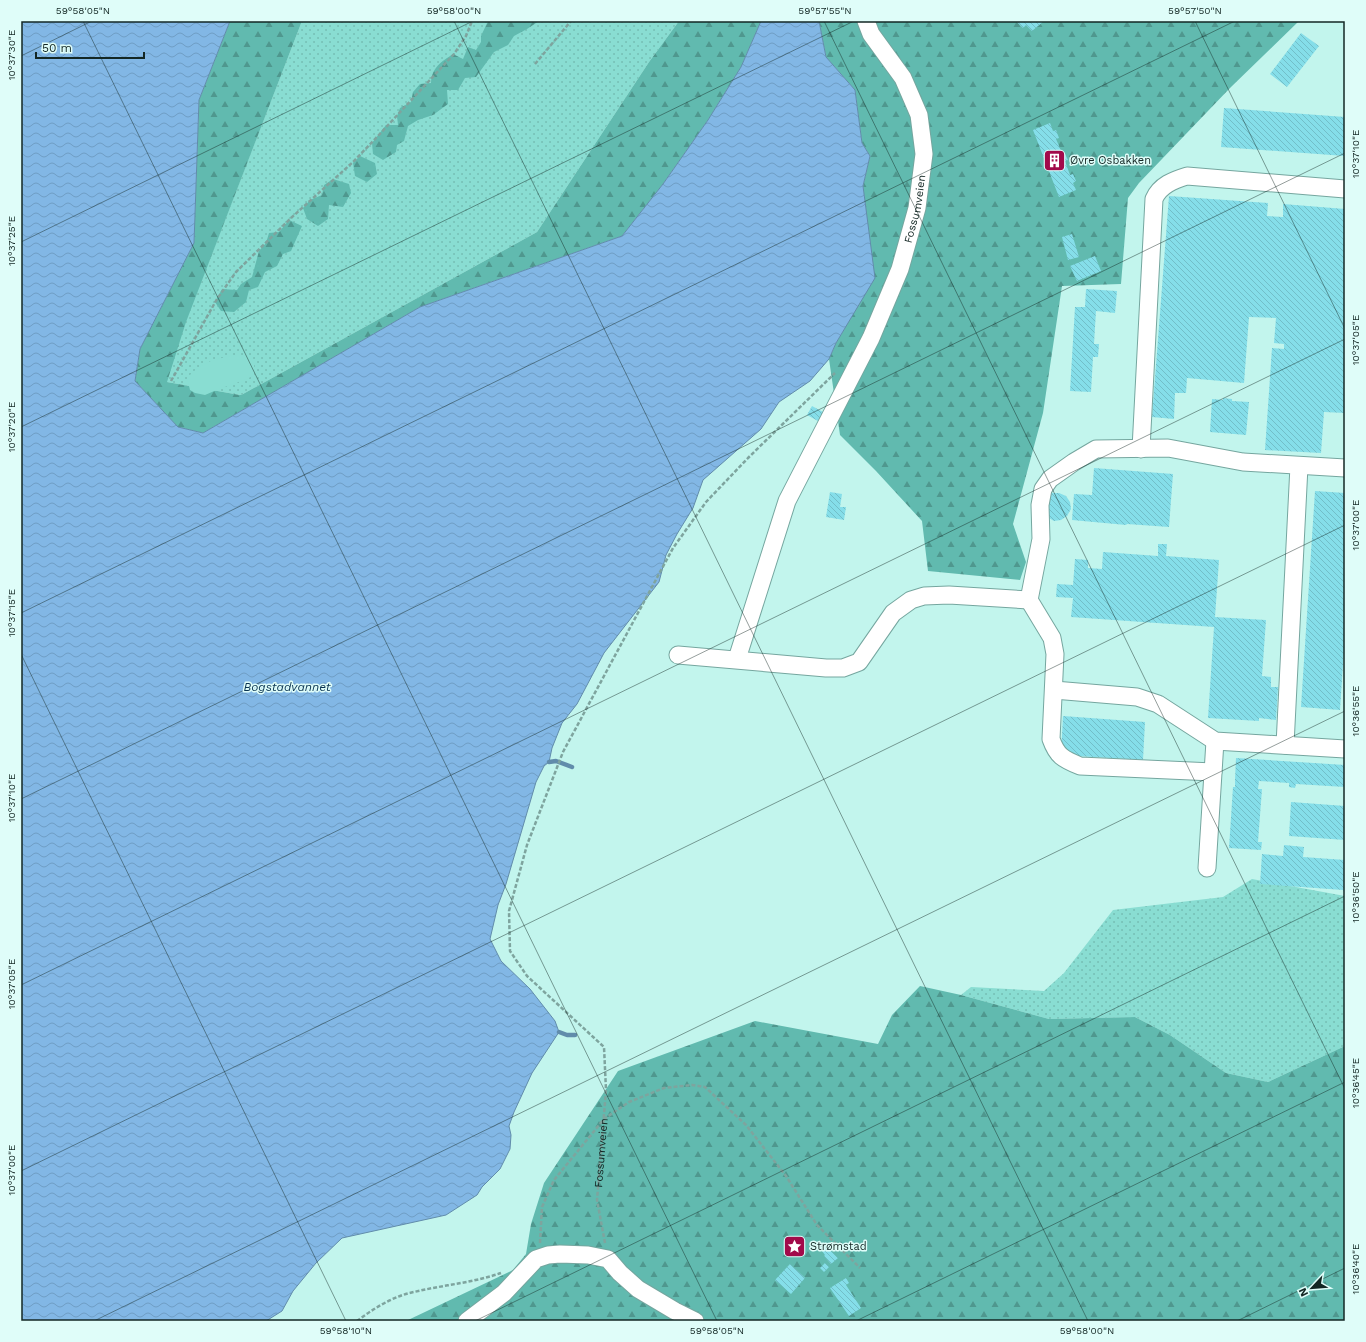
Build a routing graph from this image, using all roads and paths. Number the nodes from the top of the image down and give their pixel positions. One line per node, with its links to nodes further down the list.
1 (472, 21): 7 (path)
2 (572, 21): 4 (path)
3 (866, 21): 13 (street, Fossumveien)
4 (535, 64)
5 (1345, 189): 8 (street)
6 (837, 371): 20 (path, Fossumveien)
7 (171, 381)
8 (1141, 449): 9 (street); 11 (street)
9 (1299, 466): 10 (street); 16 (street)
10 (1345, 468)
11 (1029, 600): 13 (street); 14 (street)
12 (678, 655): 13 (street)
13 (737, 659)
14 (1054, 690): 15 (street); 18 (street)
15 (1214, 741): 16 (street); 18 (street)
16 (1285, 745): 17 (street)
17 (1345, 749)
18 (1213, 772): 19 (street)
19 (1207, 868)
20 (604, 1119): 21 (path); 22 (path, Fossumveien); 23 (path)
21 (536, 1259): 22 (street); 26 (street)
22 (608, 1259): 27 (street)
23 (860, 1268)
24 (506, 1270): 25 (path)
25 (357, 1321)
26 (467, 1321)
27 (695, 1321)

